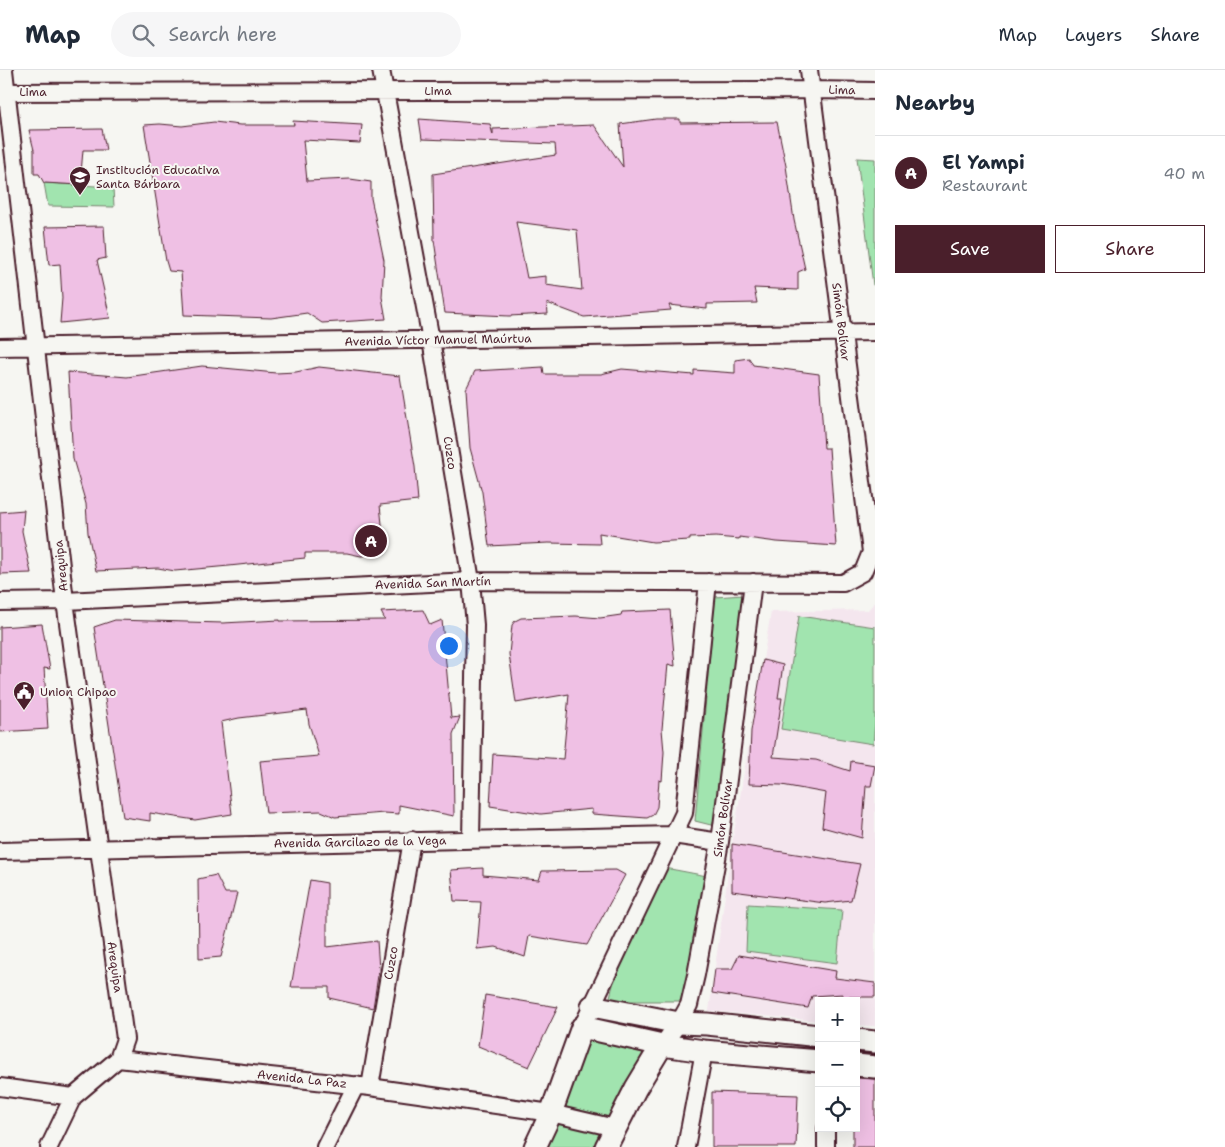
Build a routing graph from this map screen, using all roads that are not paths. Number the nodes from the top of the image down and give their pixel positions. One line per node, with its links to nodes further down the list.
1 (4, 70): 7 (street, Arequipa)
2 (382, 70): 5 (street, Cuzco)
3 (809, 70): 4 (street, Simón Bolívar)
4 (813, 90): 5 (street, Lima); 6 (street, Lima); 8 (street, Simón Bolívar)
5 (384, 91): 7 (street, Lima); 10 (street, Cuzco)
6 (875, 91)
7 (3, 92): 11 (street, Arequipa)
8 (843, 332): 9 (street, Avenida Víctor Manuel Maúrtua); 10 (street, Avenida Víctor Manuel Maúrtua); 13 (street, Simón Bolívar)
9 (875, 332)
10 (431, 340): 11 (street, Avenida Víctor Manuel Maúrtua); 14 (street, Cuzco)
11 (37, 345): 12 (street, Avenida Víctor Manuel Maúrtua); 17 (street, Arequipa)
12 (0, 347)
13 (863, 572): 16 (street, Avenida San Martín)
14 (471, 581): 15 (street, Avenida San Martín); 17 (street, Avenida San Martín); 20 (street, Cuzco)
15 (708, 582): 16 (street, Avenida San Martín); 19 (street)
16 (753, 582): 22 (street, Simón Bolívar)
17 (65, 601): 18 (street, Avenida San Martín); 23 (street, Arequipa)
18 (0, 602)
19 (673, 834): 20 (street, Avenida Garcilazo de la Vega); 22 (street, Avenida Garcilazo de la Vega); 25 (street)
20 (471, 839): 21 (street, Avenida Garcilazo de la Vega)
21 (412, 840): 23 (street, Avenida Garcilazo de la Vega); 37 (street, Cuzco)
22 (720, 842): 26 (street, Simón Bolívar)
23 (98, 849): 24 (street, Avenida Garcilazo de la Vega); 33 (street, Arequipa)
24 (0, 851)
25 (592, 1006): 26 (street); 27 (street)
26 (679, 1023): 28 (street); 31 (street, Simón Bolívar)
27 (582, 1028): 31 (street); 40 (street)
28 (815, 1036)
29 (860, 1040): 30 (street)
30 (875, 1042)
31 (662, 1045): 32 (street); 41 (street)
32 (704, 1051): 34 (street); 47 (street)
33 (118, 1059): 37 (street, Avenida La Paz); 39 (street)
34 (815, 1061)
35 (860, 1065): 36 (street)
36 (875, 1067)
37 (363, 1086): 40 (street, Avenida La Paz); 44 (street, Cuzco)
38 (0, 1087): 39 (street)
39 (73, 1097): 43 (street)
40 (551, 1113): 41 (street, Avenida La Paz); 45 (street)
41 (615, 1128): 46 (street)
42 (826, 1132): 48 (street)
43 (49, 1147)
44 (325, 1147)
45 (535, 1147)
46 (606, 1147)
47 (686, 1147)
48 (826, 1147)

